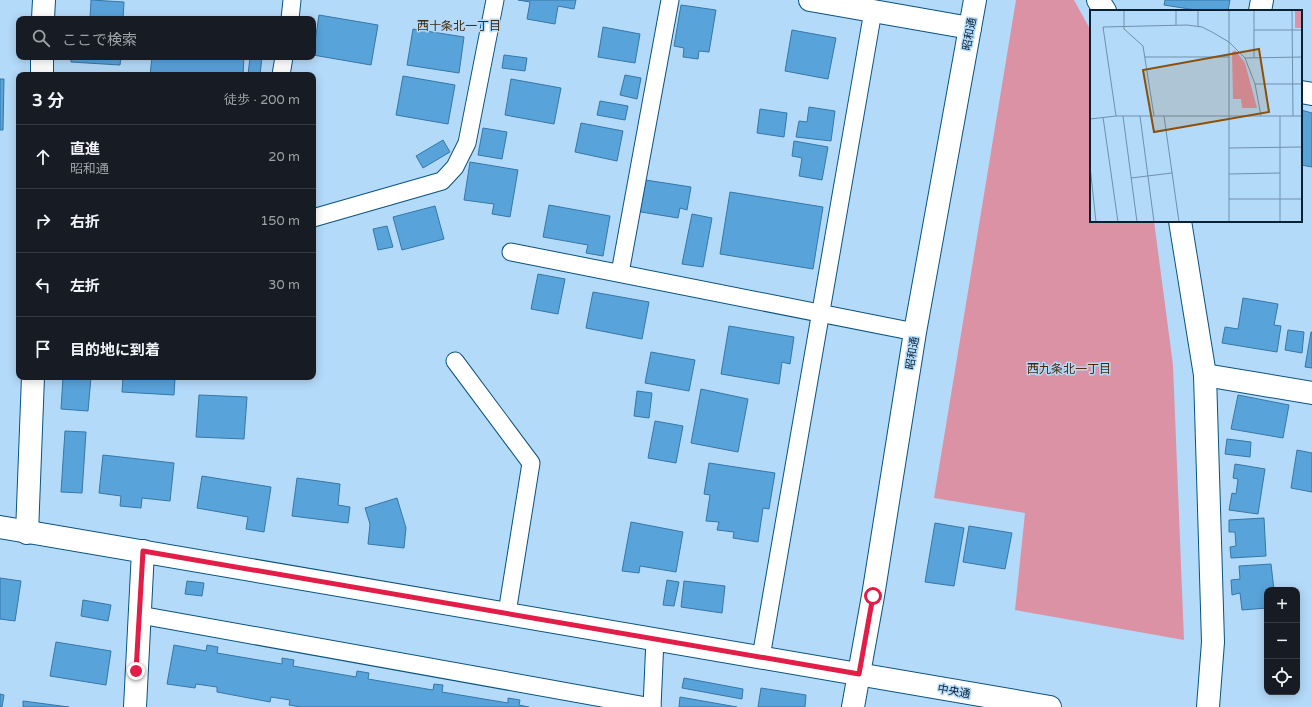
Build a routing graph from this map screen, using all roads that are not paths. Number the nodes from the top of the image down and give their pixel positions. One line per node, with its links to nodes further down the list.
1 (44, 0): 12 (street)
2 (292, 0): 13 (lane)
3 (495, 0): 21 (lane)
4 (670, 0): 24 (lane)
5 (810, 0): 11 (street)
6 (975, 0): 14 (street, 昭和通)
7 (1098, 0): 9 (street)
8 (1262, 0): 10 (street)
9 (1104, 10)
10 (1260, 10)
11 (873, 11): 14 (street); 25 (lane)
12 (43, 16)
13 (290, 16)
14 (970, 28): 26 (street, 昭和通)
15 (42, 60): 17 (street)
16 (284, 60): 18 (lane)
17 (42, 72)
18 (282, 72)
19 (1302, 92): 20 (street)
20 (1312, 94)
21 (316, 217)
22 (1180, 222): 28 (street)
23 (511, 252): 24 (lane)
24 (620, 273): 25 (lane)
25 (821, 313): 26 (lane); 37 (lane)
26 (915, 332): 38 (street, 昭和通)
27 (454, 361): 34 (lane)
28 (1205, 375): 30 (street); 43 (street)
29 (33, 380): 32 (street)
30 (1312, 393)
31 (0, 527): 32 (street, 中央通)
32 (27, 533): 33 (street, 中央通)
33 (143, 551): 34 (street, 中央通); 35 (street)
34 (507, 613): 36 (street, 中央通)
35 (140, 615): 39 (street); 40 (lane)
36 (655, 639): 37 (street, 中央通); 40 (lane)
37 (761, 657): 38 (street, 中央通)
38 (859, 674): 41 (street, 昭和通); 42 (street, 中央通)
39 (135, 707)
40 (652, 707)
41 (853, 707)
42 (1050, 707)
43 (1208, 707)

